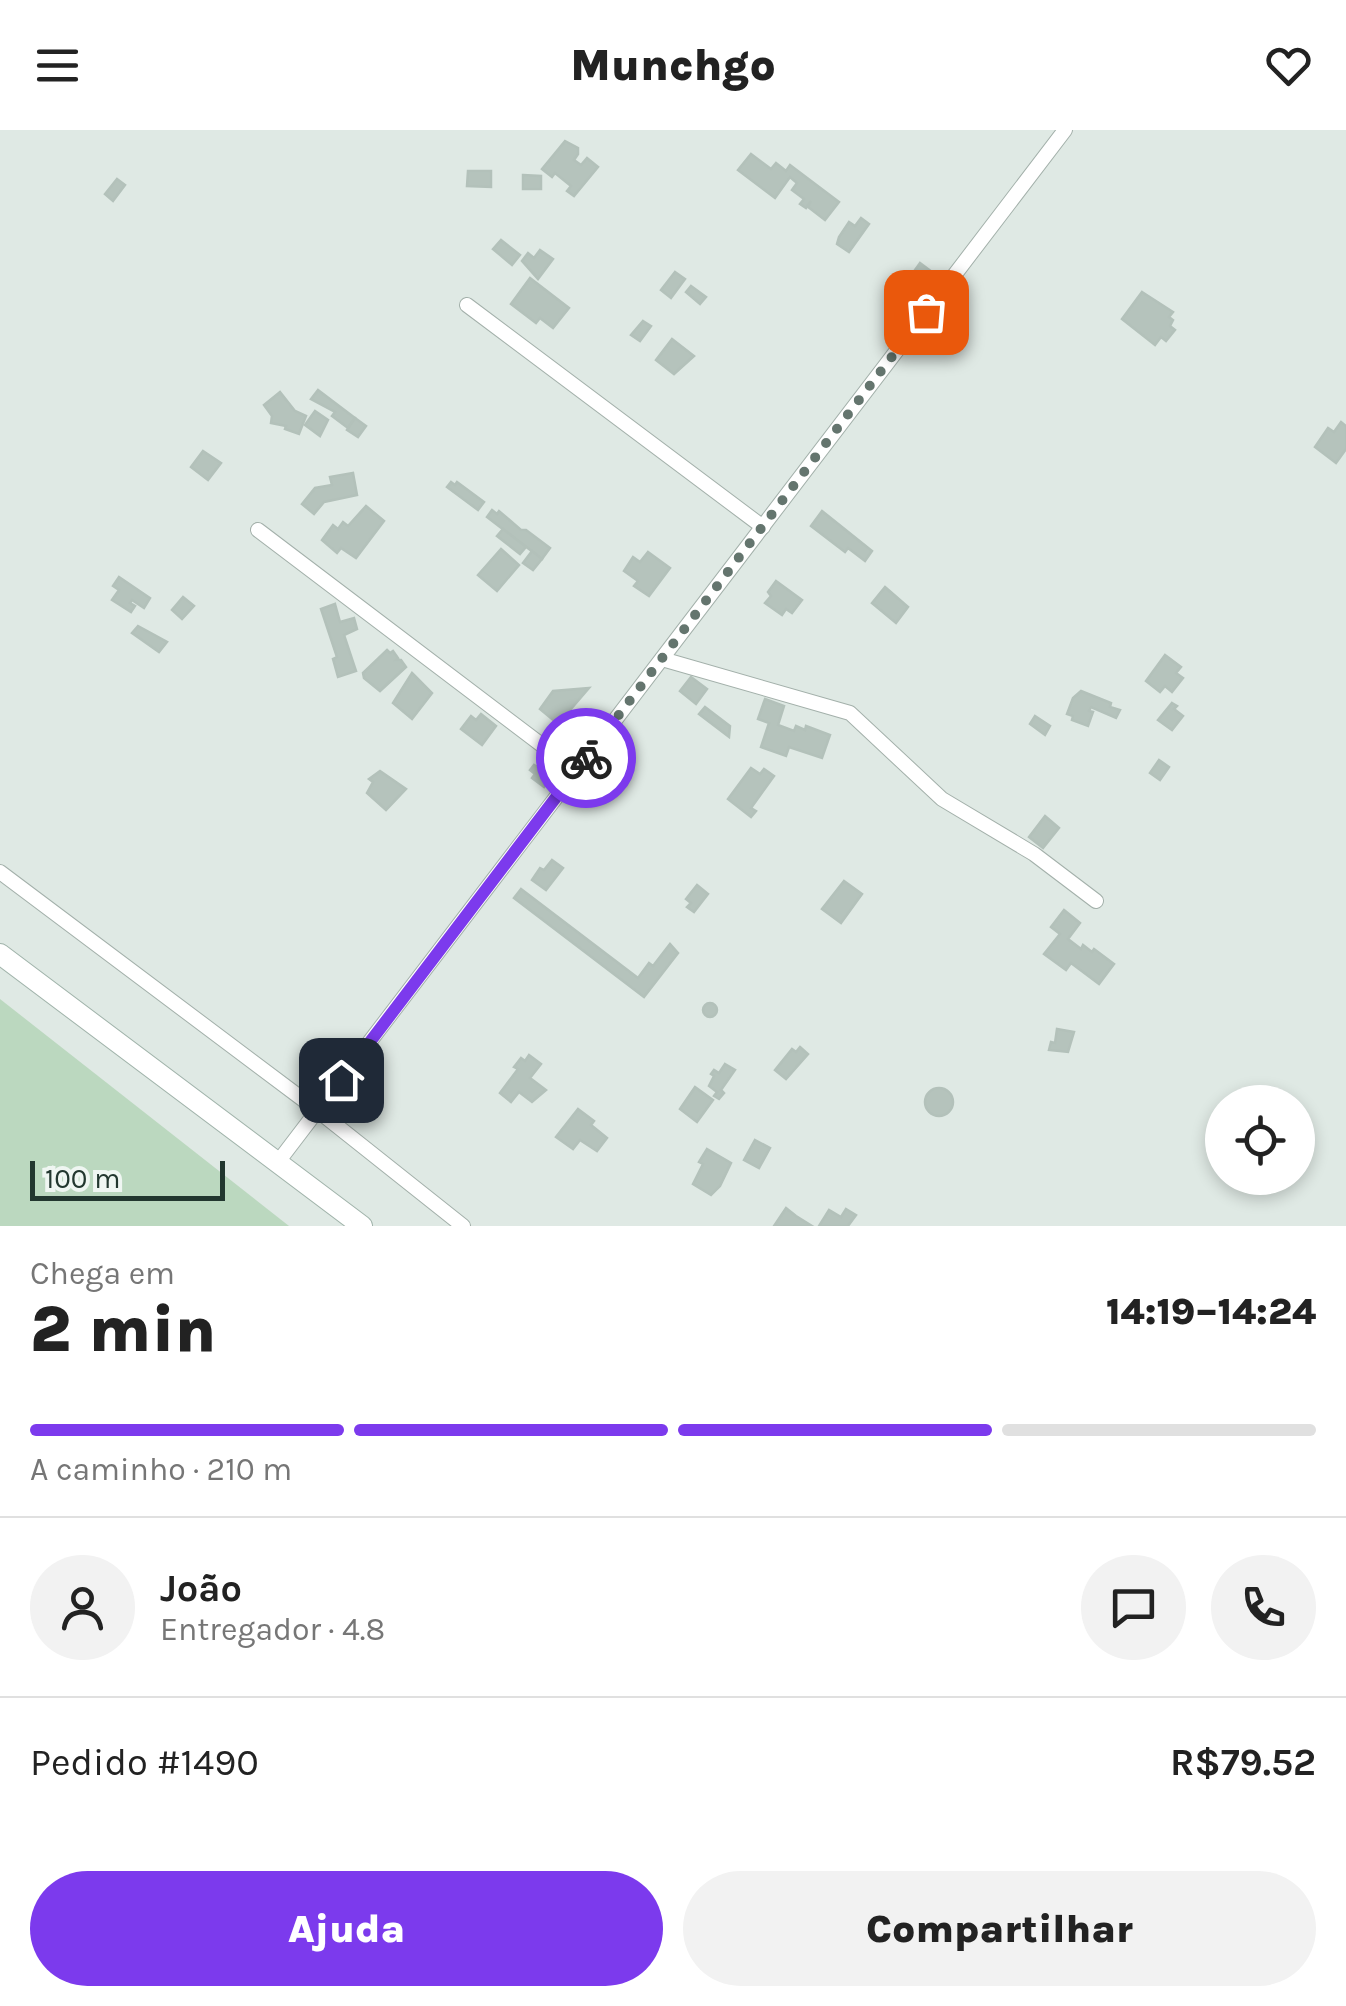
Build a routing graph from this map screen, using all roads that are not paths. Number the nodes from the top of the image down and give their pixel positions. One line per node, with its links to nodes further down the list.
1 (1065, 130): 3 (street)
2 (467, 305): 3 (street)
3 (762, 526): 5 (street)
4 (258, 530): 6 (street)
5 (662, 659): 6 (street); 8 (street)
6 (576, 771): 10 (street)
7 (0, 872): 10 (street)
8 (1096, 901)
9 (0, 954): 11 (main road)
10 (318, 1110): 11 (street); 13 (street)
11 (278, 1162): 12 (main road)
12 (362, 1226)
13 (463, 1226)

